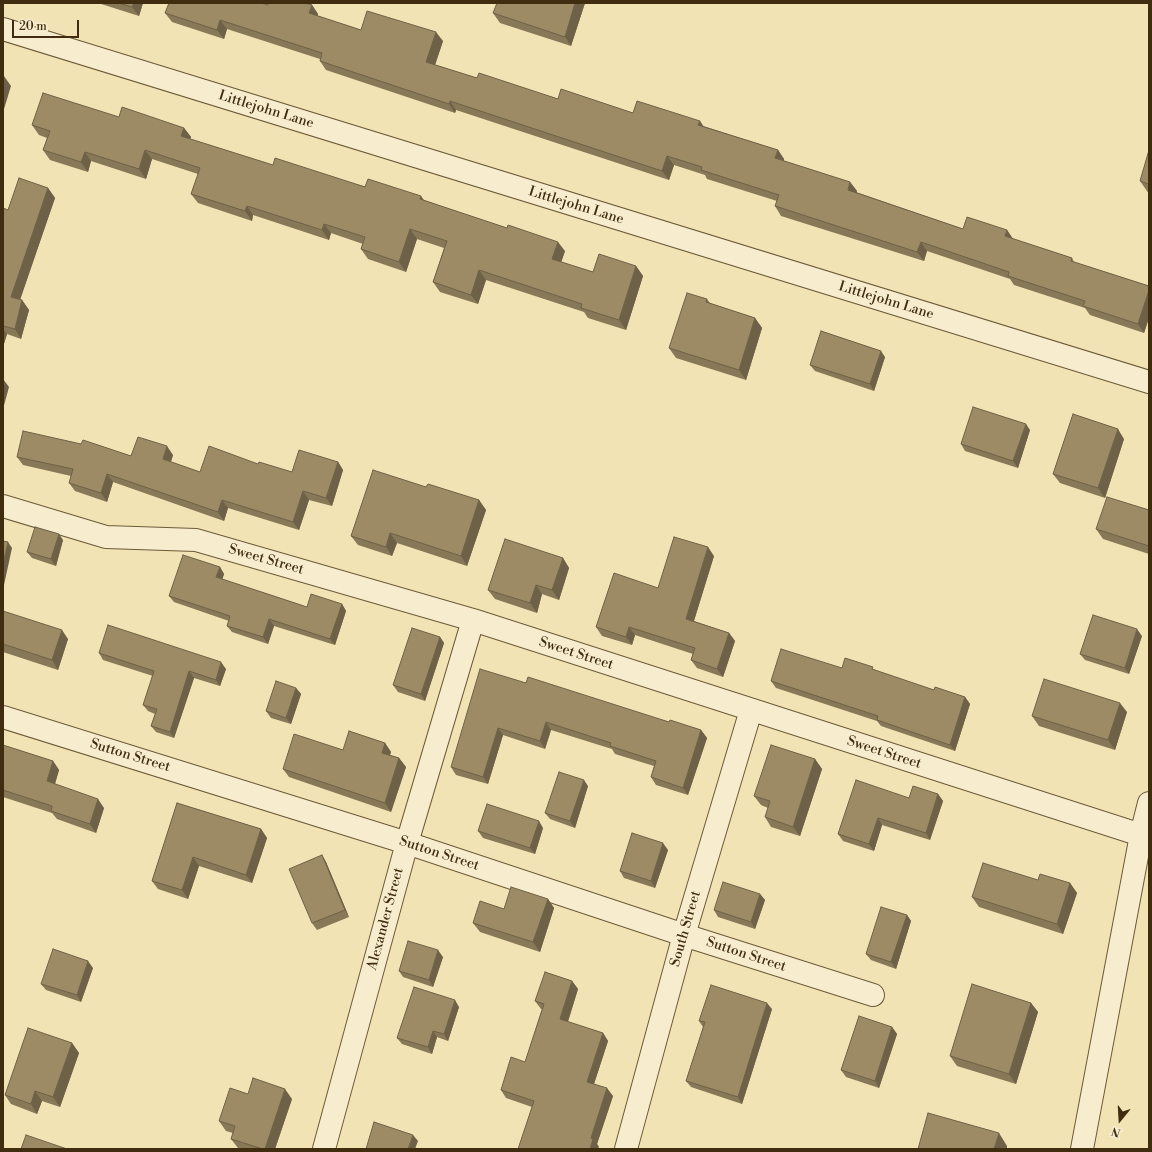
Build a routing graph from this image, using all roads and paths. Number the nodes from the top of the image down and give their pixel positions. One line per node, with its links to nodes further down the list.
1 (3, 30): 2 (street, Littlejohn Lane)
2 (1149, 382)
3 (3, 506): 4 (street, Sweet Street)
4 (473, 620): 5 (street, Sweet Street); 9 (street, Alexander Street)
5 (751, 710): 8 (street, Sweet Street); 10 (street, South Street)
6 (3, 717): 9 (street, Sutton Street)
7 (1149, 803): 8 (street)
8 (1142, 835): 14 (street)
9 (407, 843): 10 (street, Sutton Street); 12 (street, Alexander Street)
10 (684, 935): 11 (street, Sutton Street); 13 (street, South Street)
11 (873, 995)
12 (324, 1149)
13 (626, 1149)
14 (1082, 1149)

